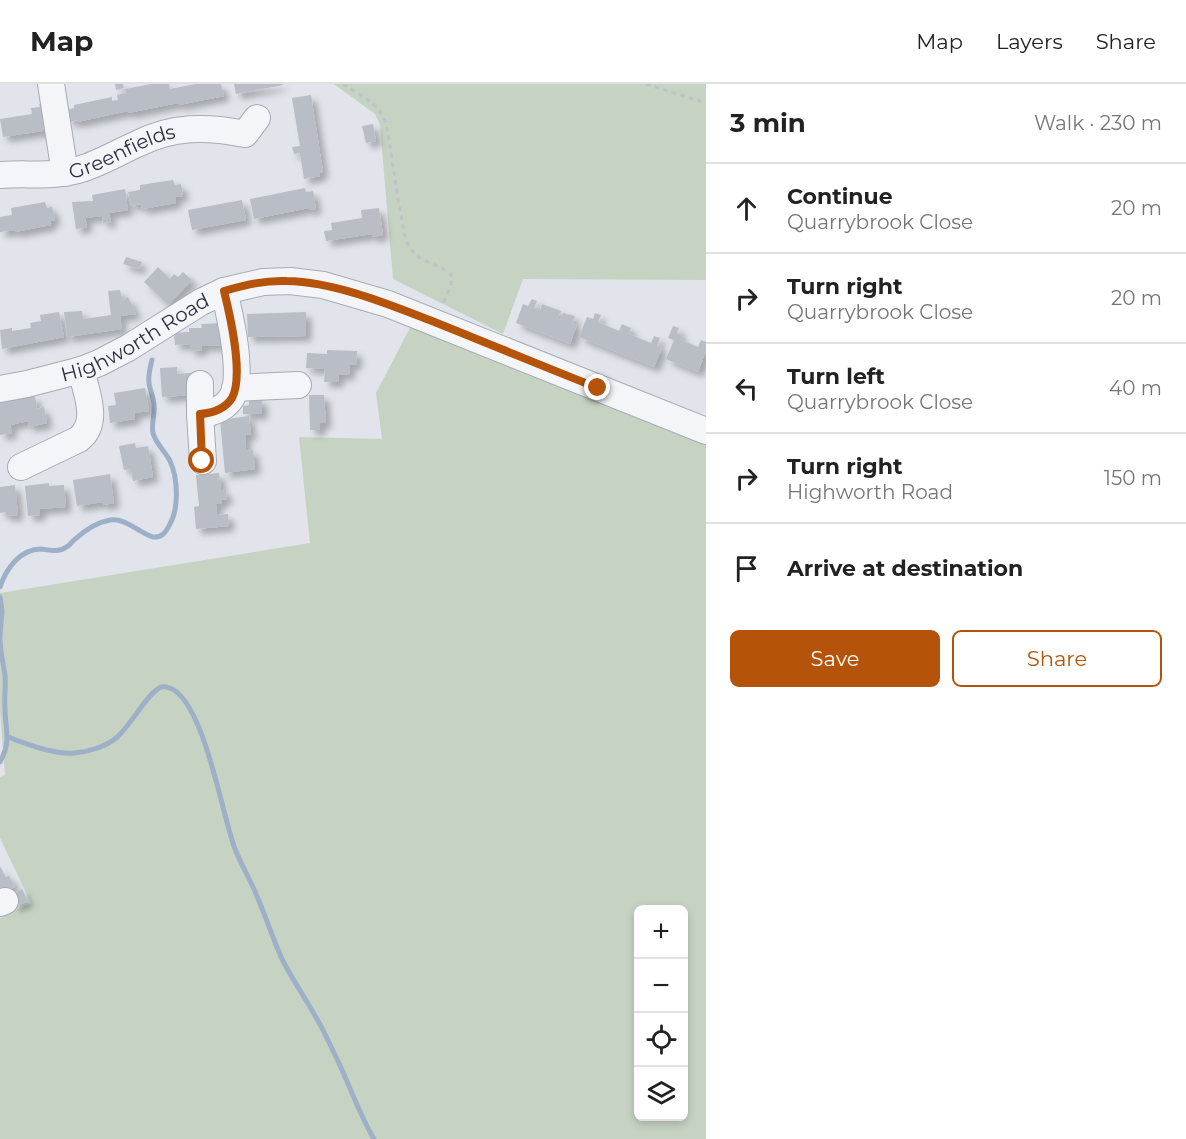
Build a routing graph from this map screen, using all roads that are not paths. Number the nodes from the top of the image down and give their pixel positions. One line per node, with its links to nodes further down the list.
1 (51, 84): 3 (street)
2 (251, 134): 3 (street, Greenfields)
3 (65, 173): 4 (street, Greenfields)
4 (0, 175)
5 (224, 291): 6 (street, Highworth Road); 9 (street); 12 (street, Highworth Road)
6 (81, 370): 10 (street, Highworth Road); 14 (street)
7 (200, 384): 11 (street)
8 (298, 385): 9 (street)
9 (236, 388): 11 (street)
10 (0, 389)
11 (200, 414): 13 (street)
12 (706, 432)
13 (202, 461)
14 (21, 467)

